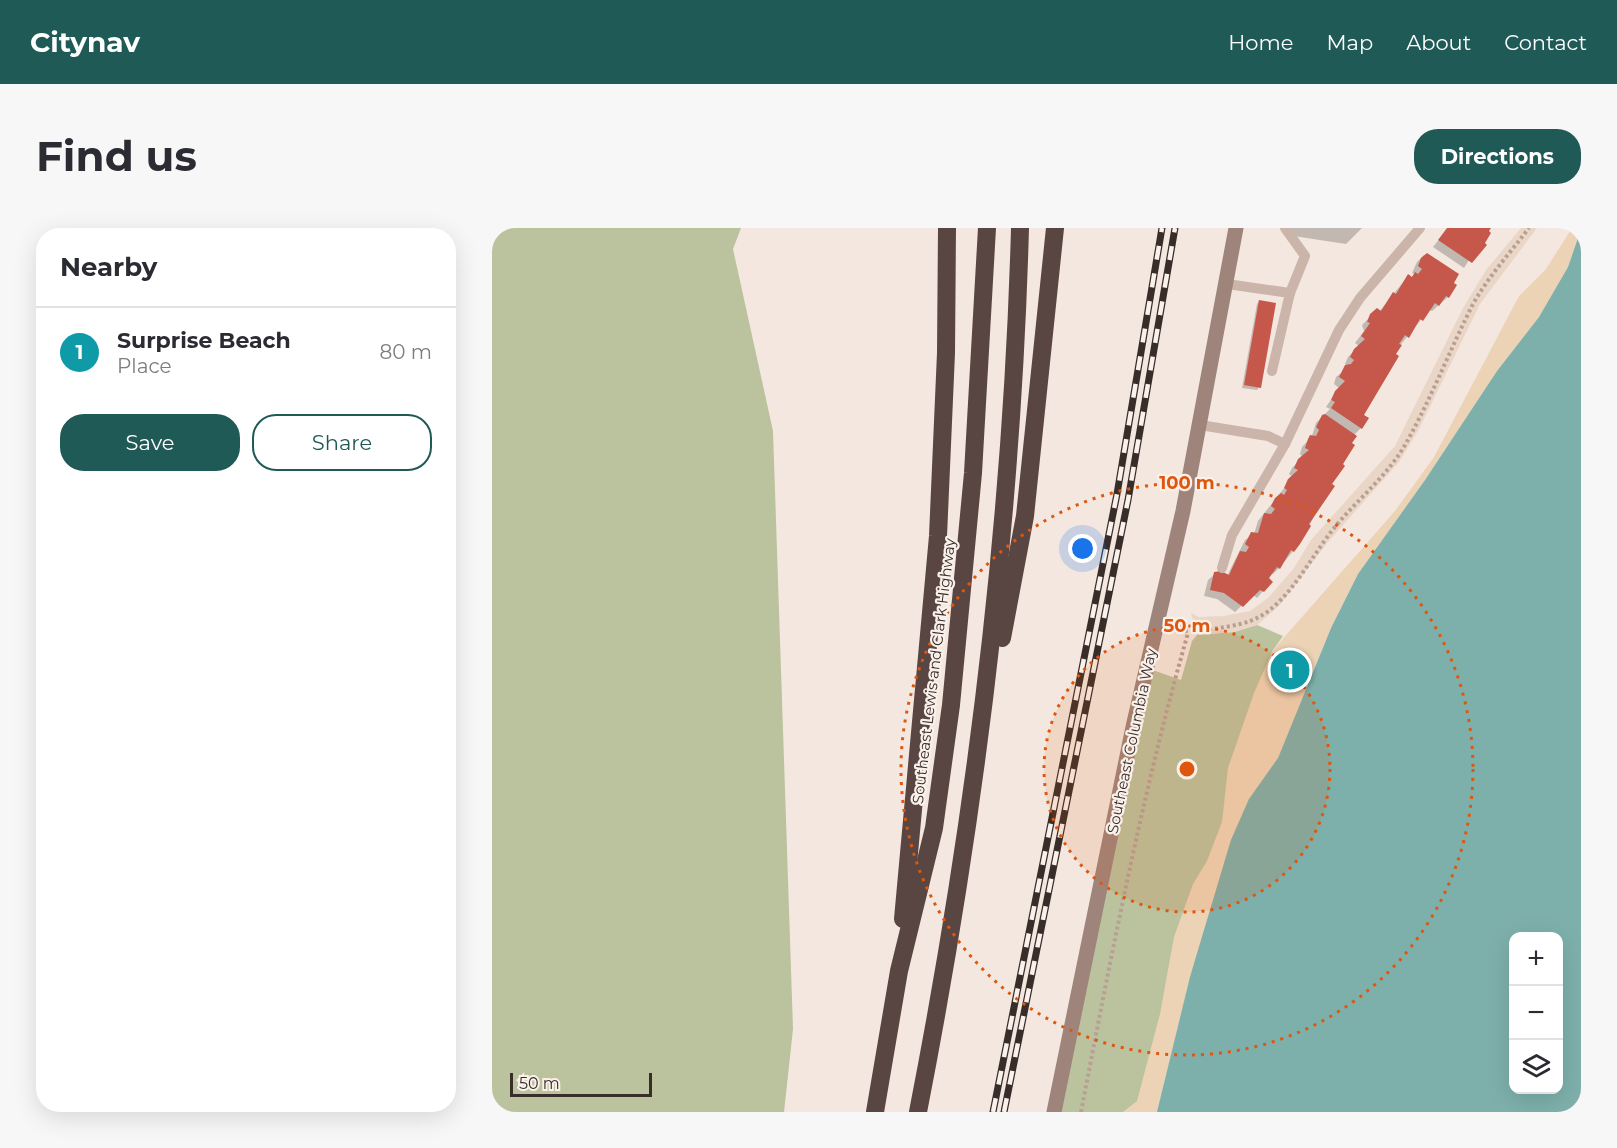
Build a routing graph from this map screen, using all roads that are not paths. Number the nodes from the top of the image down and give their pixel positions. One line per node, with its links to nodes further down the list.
1 (947, 228): 15 (highway)
2 (987, 228): 15 (highway, Southeast Lewis and Clark Highway)
3 (1020, 228): 14 (highway)
4 (1055, 228): 14 (highway)
5 (1236, 228): 8 (street, Southeast Columbia Way)
6 (1285, 228): 9 (lane)
7 (1420, 228): 12 (lane)
8 (1227, 284): 9 (lane); 11 (street, Southeast Columbia Way)
9 (1290, 293): 10 (lane)
10 (1272, 371)
11 (1200, 425): 12 (lane); 18 (street, Southeast Columbia Way)
12 (1285, 444): 13 (lane)
13 (1222, 568)
14 (970, 814): 17 (highway)
15 (898, 971): 16 (highway, Southeast Lewis and Clark Highway)
16 (874, 1112)
17 (918, 1112)
18 (1054, 1112)

